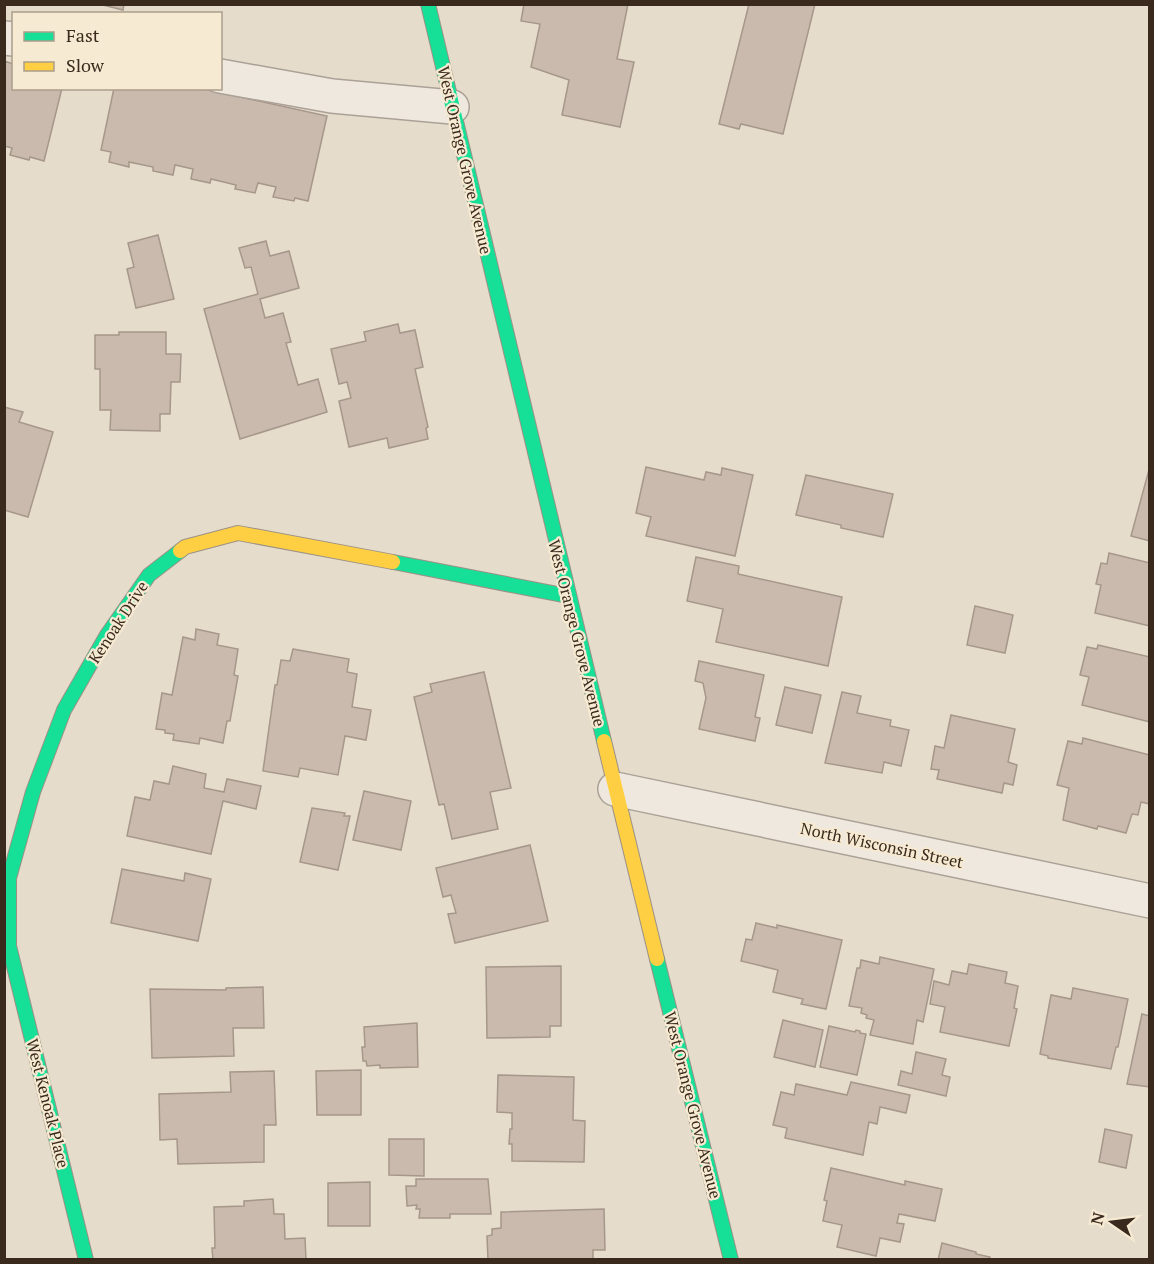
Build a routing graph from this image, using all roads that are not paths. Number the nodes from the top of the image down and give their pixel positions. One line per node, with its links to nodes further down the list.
1 (428, 4): 3 (street, West Orange Grove Avenue)
2 (222, 76): 3 (street)
3 (452, 107): 4 (street, West Orange Grove Avenue)
4 (568, 596): 5 (street, West Orange Grove Avenue); 7 (street, Kenoak Drive)
5 (615, 789): 6 (street, North Wisconsin Street); 9 (street, West Orange Grove Avenue)
6 (1149, 901)
7 (9, 946): 8 (street, West Kenoak Place)
8 (86, 1260)
9 (731, 1260)

